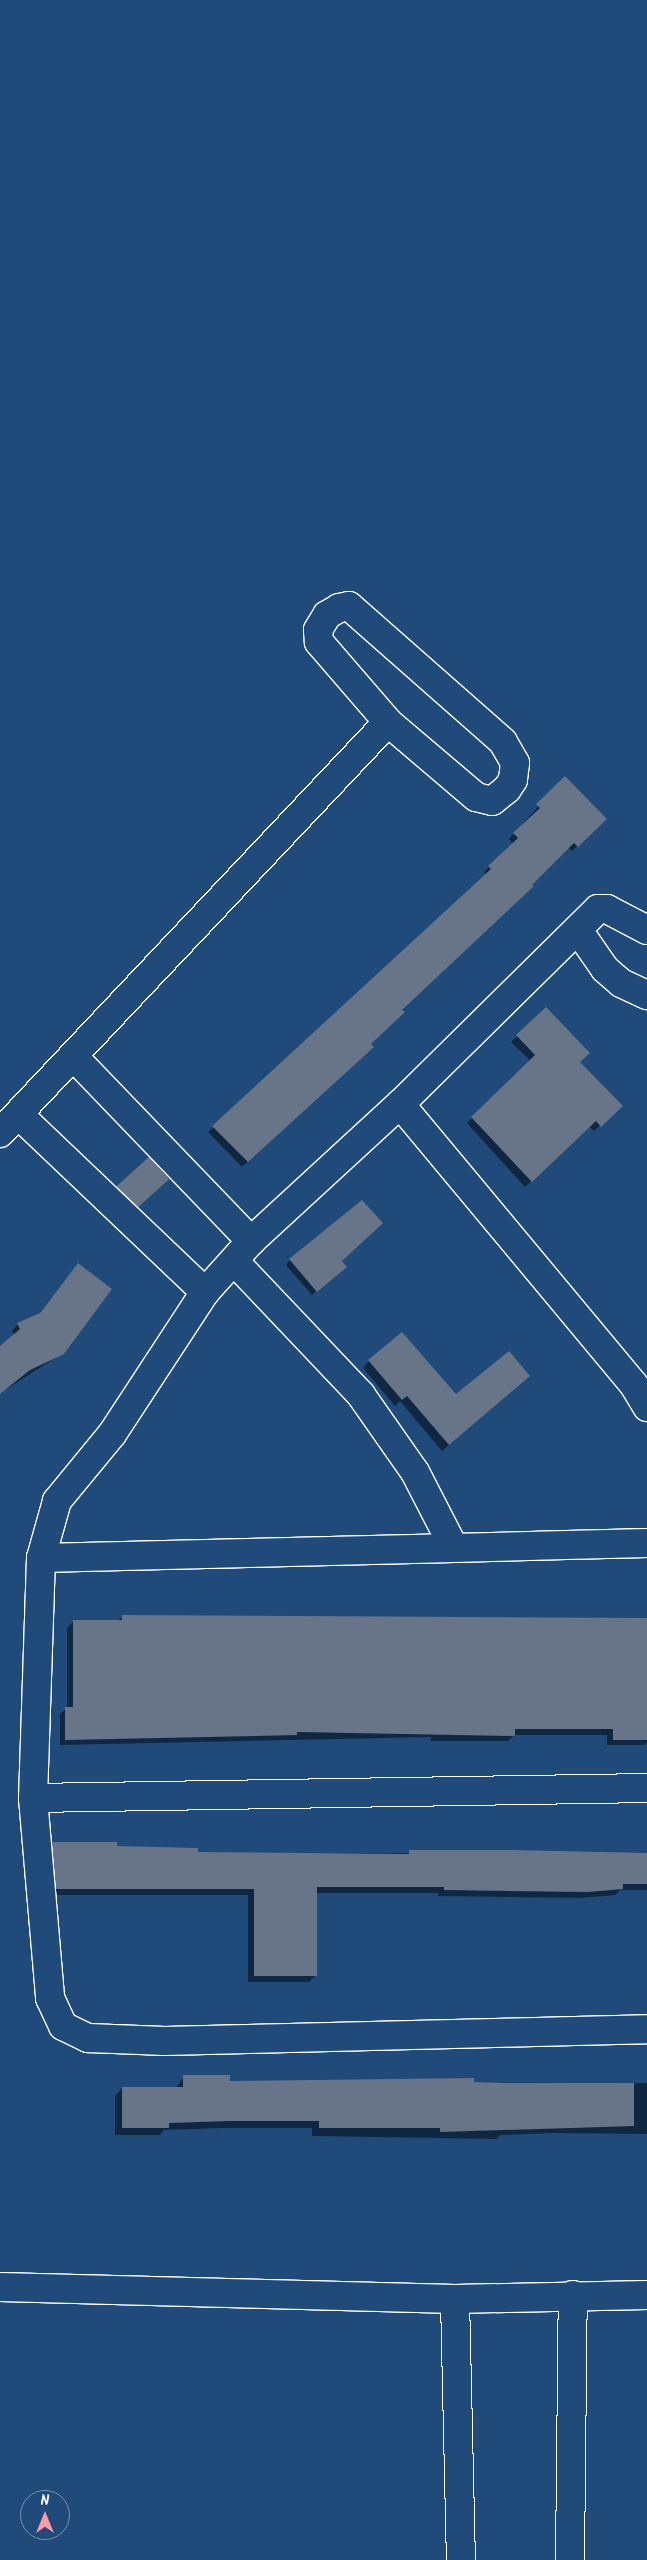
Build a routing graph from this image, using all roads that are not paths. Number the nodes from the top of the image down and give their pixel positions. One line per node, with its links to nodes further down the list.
1 (388, 722): 1 (street); 5 (street)
2 (578, 930): 3 (street); 4 (street); 6 (street)
3 (647, 930)
4 (647, 995)
5 (73, 1056): 7 (street); 8 (street)
6 (400, 1104): 8 (street); 11 (street)
7 (10, 1124): 10 (street)
8 (251, 1241): 9 (street)
9 (234, 1262): 10 (street); 13 (street)
10 (205, 1292): 14 (street)
11 (647, 1407)
12 (647, 1543): 13 (street)
13 (454, 1548): 14 (street)
14 (42, 1558): 16 (street)
15 (647, 1788): 16 (street)
16 (33, 1798): 17 (street)
17 (647, 2029)
18 (0, 2286): 21 (street)
19 (573, 2295): 20 (street); 21 (street); 23 (street)
20 (647, 2295)
21 (455, 2299): 22 (street)
22 (461, 2560)
23 (570, 2560)

